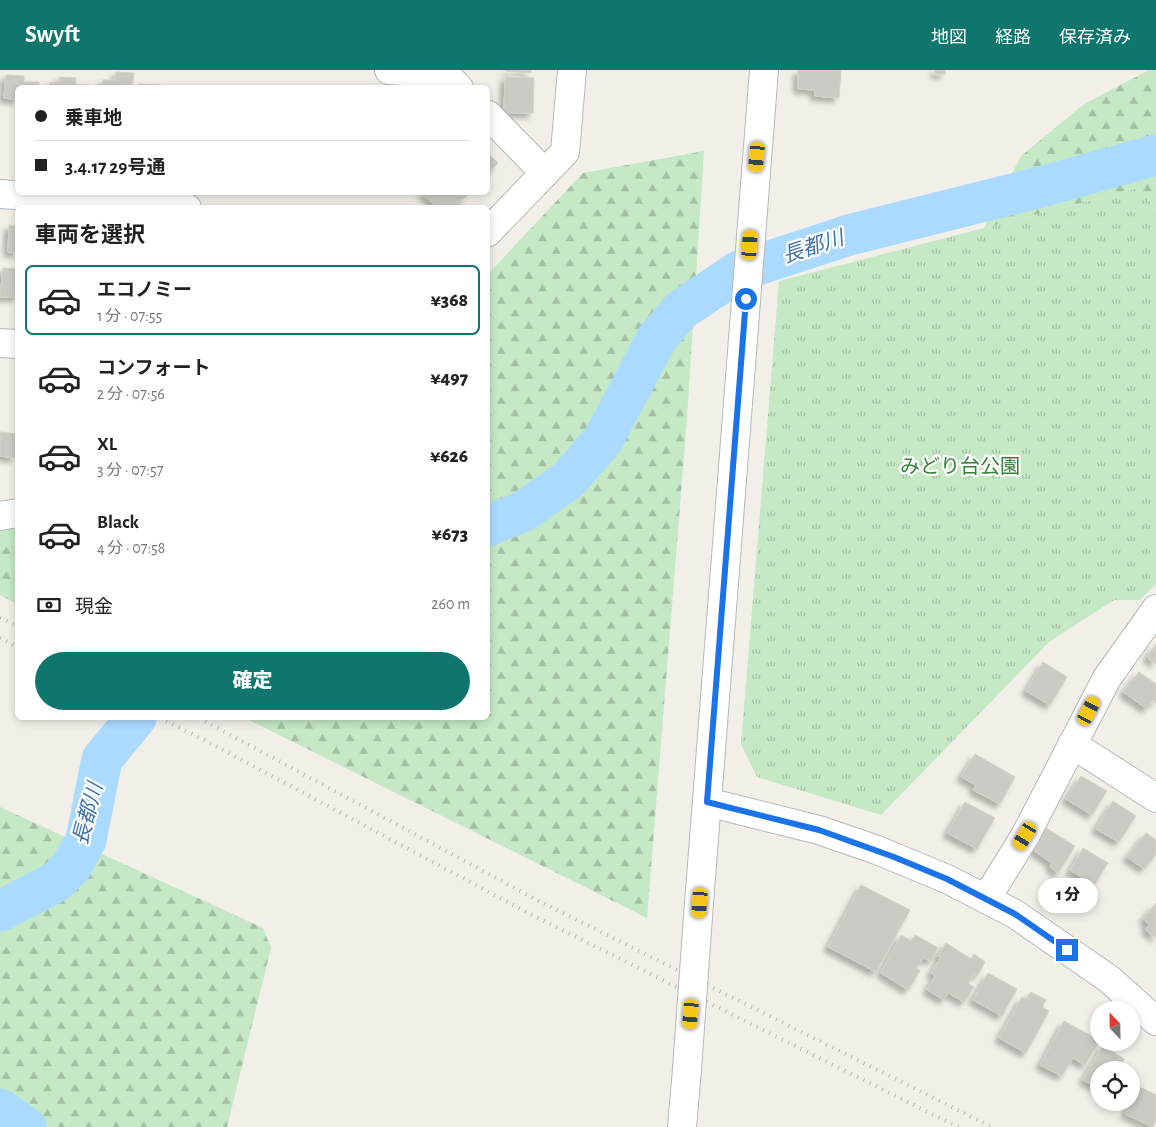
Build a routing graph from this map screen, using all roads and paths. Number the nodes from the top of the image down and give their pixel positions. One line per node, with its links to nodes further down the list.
1 (389, 70): 4 (street)
2 (572, 70): 6 (street)
3 (764, 70): 17 (street)
4 (450, 77)
5 (490, 117): 6 (street)
6 (546, 173): 9 (street)
7 (0, 194): 8 (street)
8 (147, 205)
9 (490, 230)
10 (0, 343): 11 (street)
11 (15, 344)
12 (15, 513): 13 (street)
13 (0, 516)
14 (1156, 609): 15 (street)
15 (1072, 744): 16 (street); 18 (street)
16 (1156, 798)
17 (707, 802): 18 (street); 20 (street, bridge)
18 (986, 899): 19 (street)
19 (1156, 1021)
20 (682, 1127)

